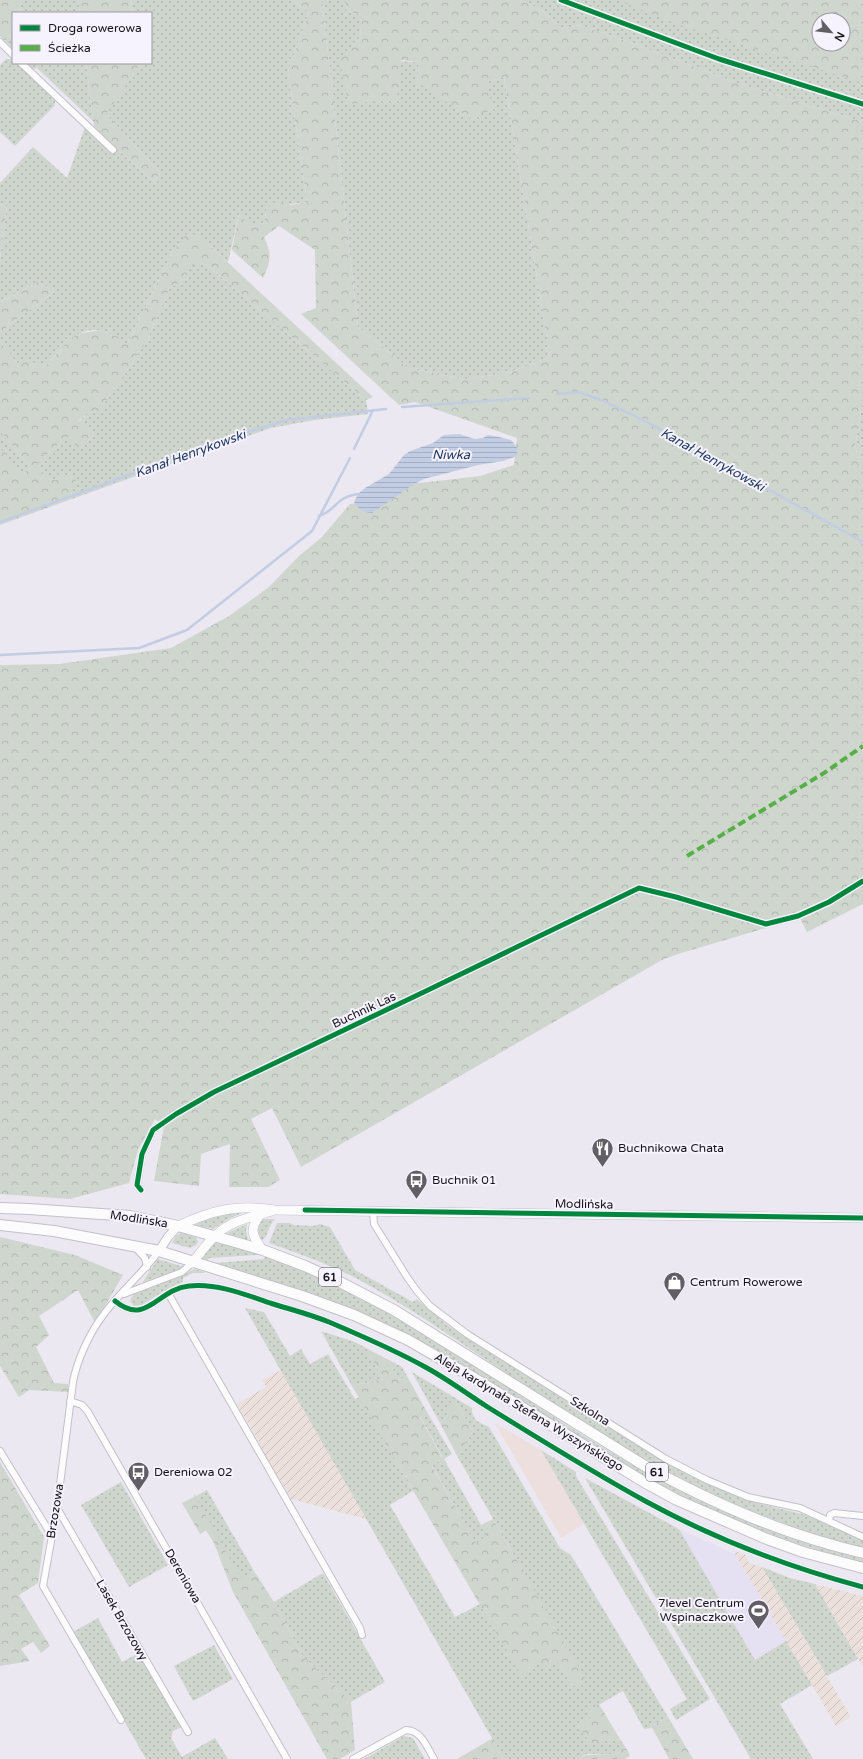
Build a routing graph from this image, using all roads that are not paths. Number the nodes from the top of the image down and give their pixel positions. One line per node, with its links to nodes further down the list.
1 (0, 42): 2 (street)
2 (12, 54)
3 (22, 64): 4 (street)
4 (113, 150)
5 (863, 881): 6 (street, Buchnik Las)
6 (139, 1187)
7 (0, 1208): 13 (main road, Modlińska / 61)
8 (275, 1210): 9 (main road, Modlińska); 10 (main road, Modlińska); 13 (main road, Modlińska)
9 (373, 1211): 11 (main road, Modlińska); 27 (street, Szkolna)
10 (260, 1215): 14 (main road, Modlińska); 16 (main road)
11 (863, 1218)
12 (0, 1225): 15 (main road, 61)
13 (178, 1226): 14 (main road, 61); 17 (street)
14 (215, 1236): 16 (main road, Aleja kardynała Stefana Wyszyńskiego / 61); 18 (main road, Modlińska)
15 (133, 1245): 17 (main road, 61); 19 (street)
16 (262, 1250): 30 (main road, Aleja kardynała Stefana Wyszyńskiego / 61)
17 (159, 1251): 18 (main road, 61); 19 (street, Brzozowa)
18 (192, 1263): 21 (street, Brzozowa); 31 (main road, Aleja kardynała Stefana Wyszyńskiego / 61)
19 (147, 1267): 21 (street, Brzozowa)
20 (168, 1293): 22 (street); 32 (street); 33 (street)
21 (120, 1295): 22 (street, Brzozowa)
22 (115, 1301): 23 (street, Brzozowa)
23 (70, 1401): 25 (street, Brzozowa); 36 (street, Dereniowa)
24 (0, 1451): 28 (street)
25 (57, 1508): 28 (street, Brzozowa); 35 (street, Lasek Brzozowy)
26 (863, 1516): 27 (street)
27 (829, 1521): 29 (street, Szkolna)
28 (52, 1536): 34 (street, Brzozowa)
29 (863, 1537)
30 (863, 1554)
31 (863, 1568)
32 (863, 1587)
33 (362, 1635)
34 (121, 1720)
35 (188, 1732)
36 (287, 1759)
37 (353, 1759): 38 (street)
38 (434, 1759)

